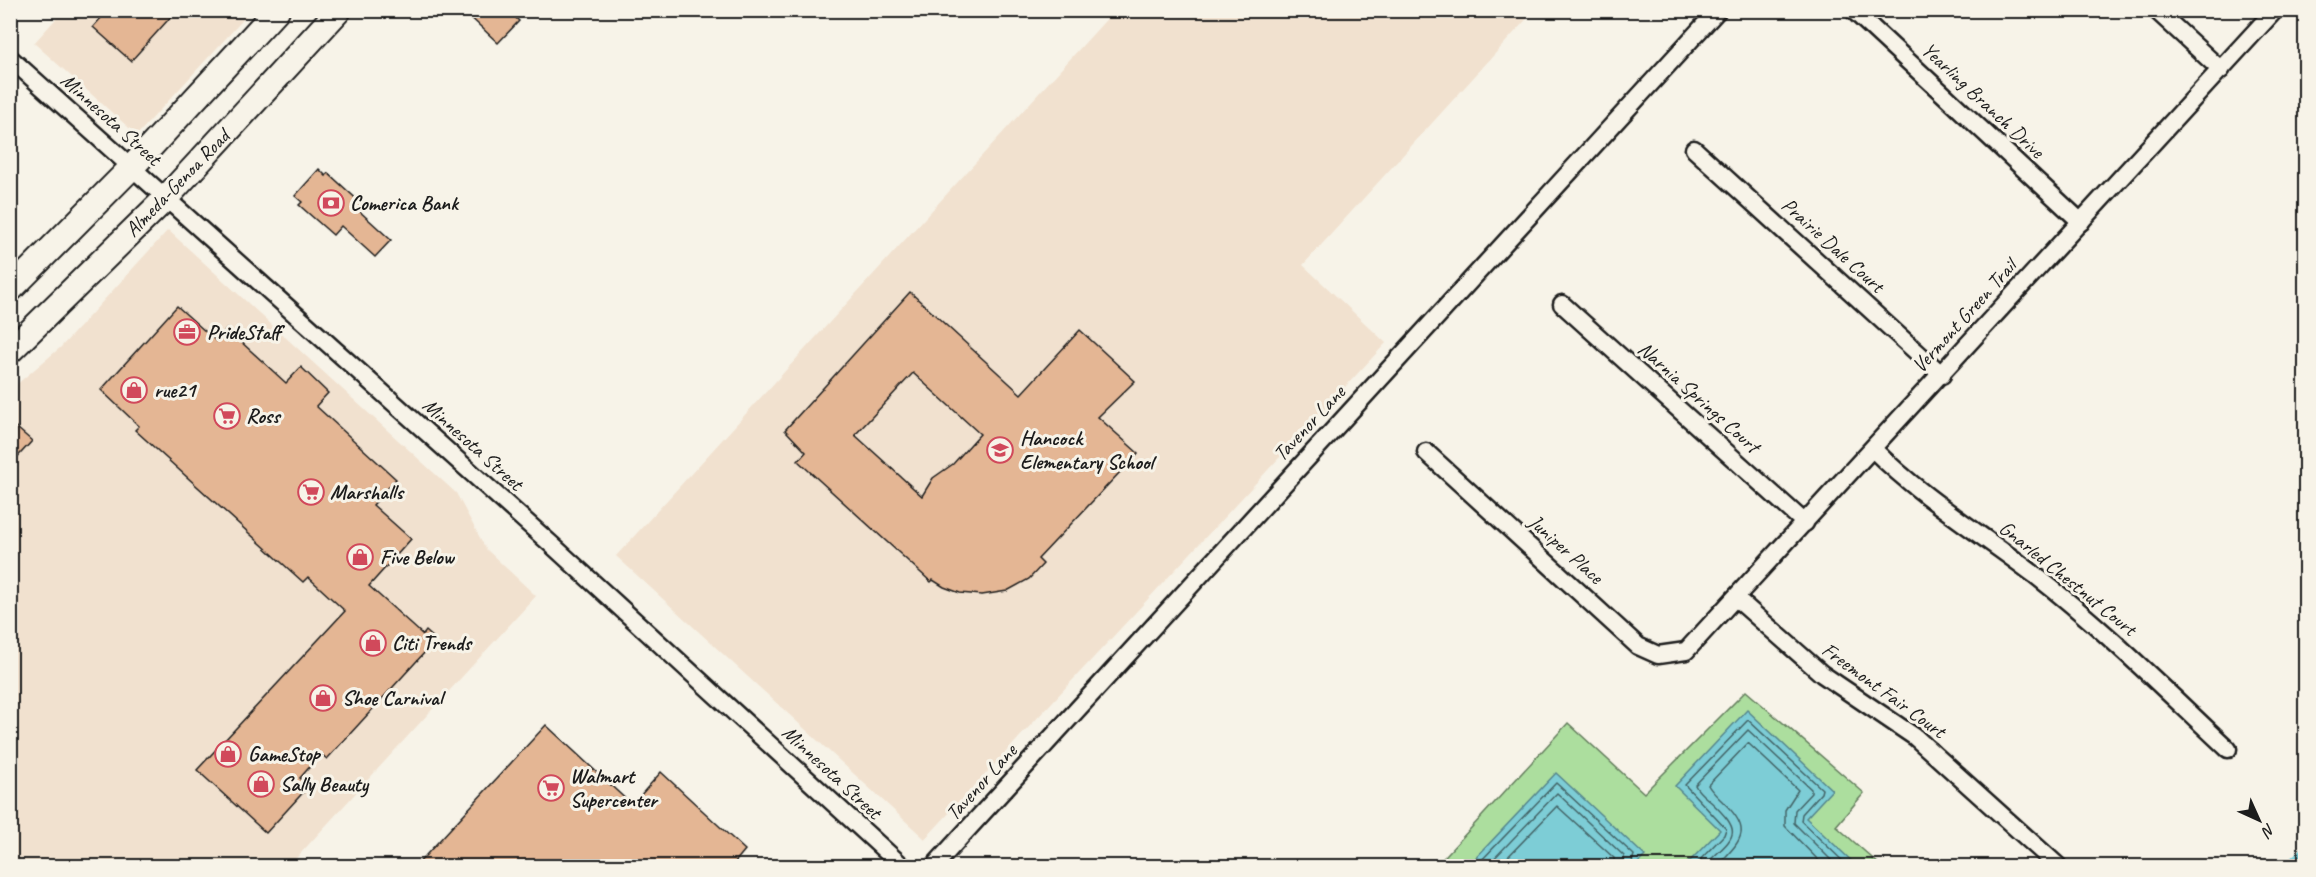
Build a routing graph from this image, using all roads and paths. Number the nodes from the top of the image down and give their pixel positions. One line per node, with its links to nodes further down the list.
1 (277, 10): 10 (main road, Almeda-Genoa Road)
2 (339, 10): 11 (main road, Almeda-Genoa Road)
3 (1718, 10): 24 (street, Tavenor Lane)
4 (1853, 10): 12 (street, Yearling Branch Drive)
5 (2156, 10): 8 (street)
6 (2275, 10): 8 (street, Vermont Green Trail)
7 (10, 58): 10 (street, Minnesota Street)
8 (2221, 70): 12 (street, Vermont Green Trail)
9 (1694, 149): 16 (street, Prairie Dale Court)
10 (132, 167): 11 (street, Minnesota Street); 13 (main road, Almeda-Genoa Road)
11 (166, 198): 15 (main road, Almeda-Genoa Road); 23 (street, Minnesota Street)
12 (2081, 222): 16 (street, Vermont Green Trail)
13 (10, 290)
14 (1562, 304): 19 (street, Narnia Springs Court)
15 (10, 351)
16 (1941, 375): 17 (street, Vermont Green Trail)
17 (1873, 449): 19 (street, Vermont Green Trail); 22 (street, Gnarled Chestnut Court)
18 (1426, 453): 21 (street, Juniper Place)
19 (1805, 523): 20 (street, Vermont Green Trail)
20 (1736, 598): 21 (street, Vermont Green Trail); 25 (street, Freemont Fair Court)
21 (1686, 651)
22 (2228, 749)
23 (902, 867)
24 (934, 867)
25 (2058, 867)

